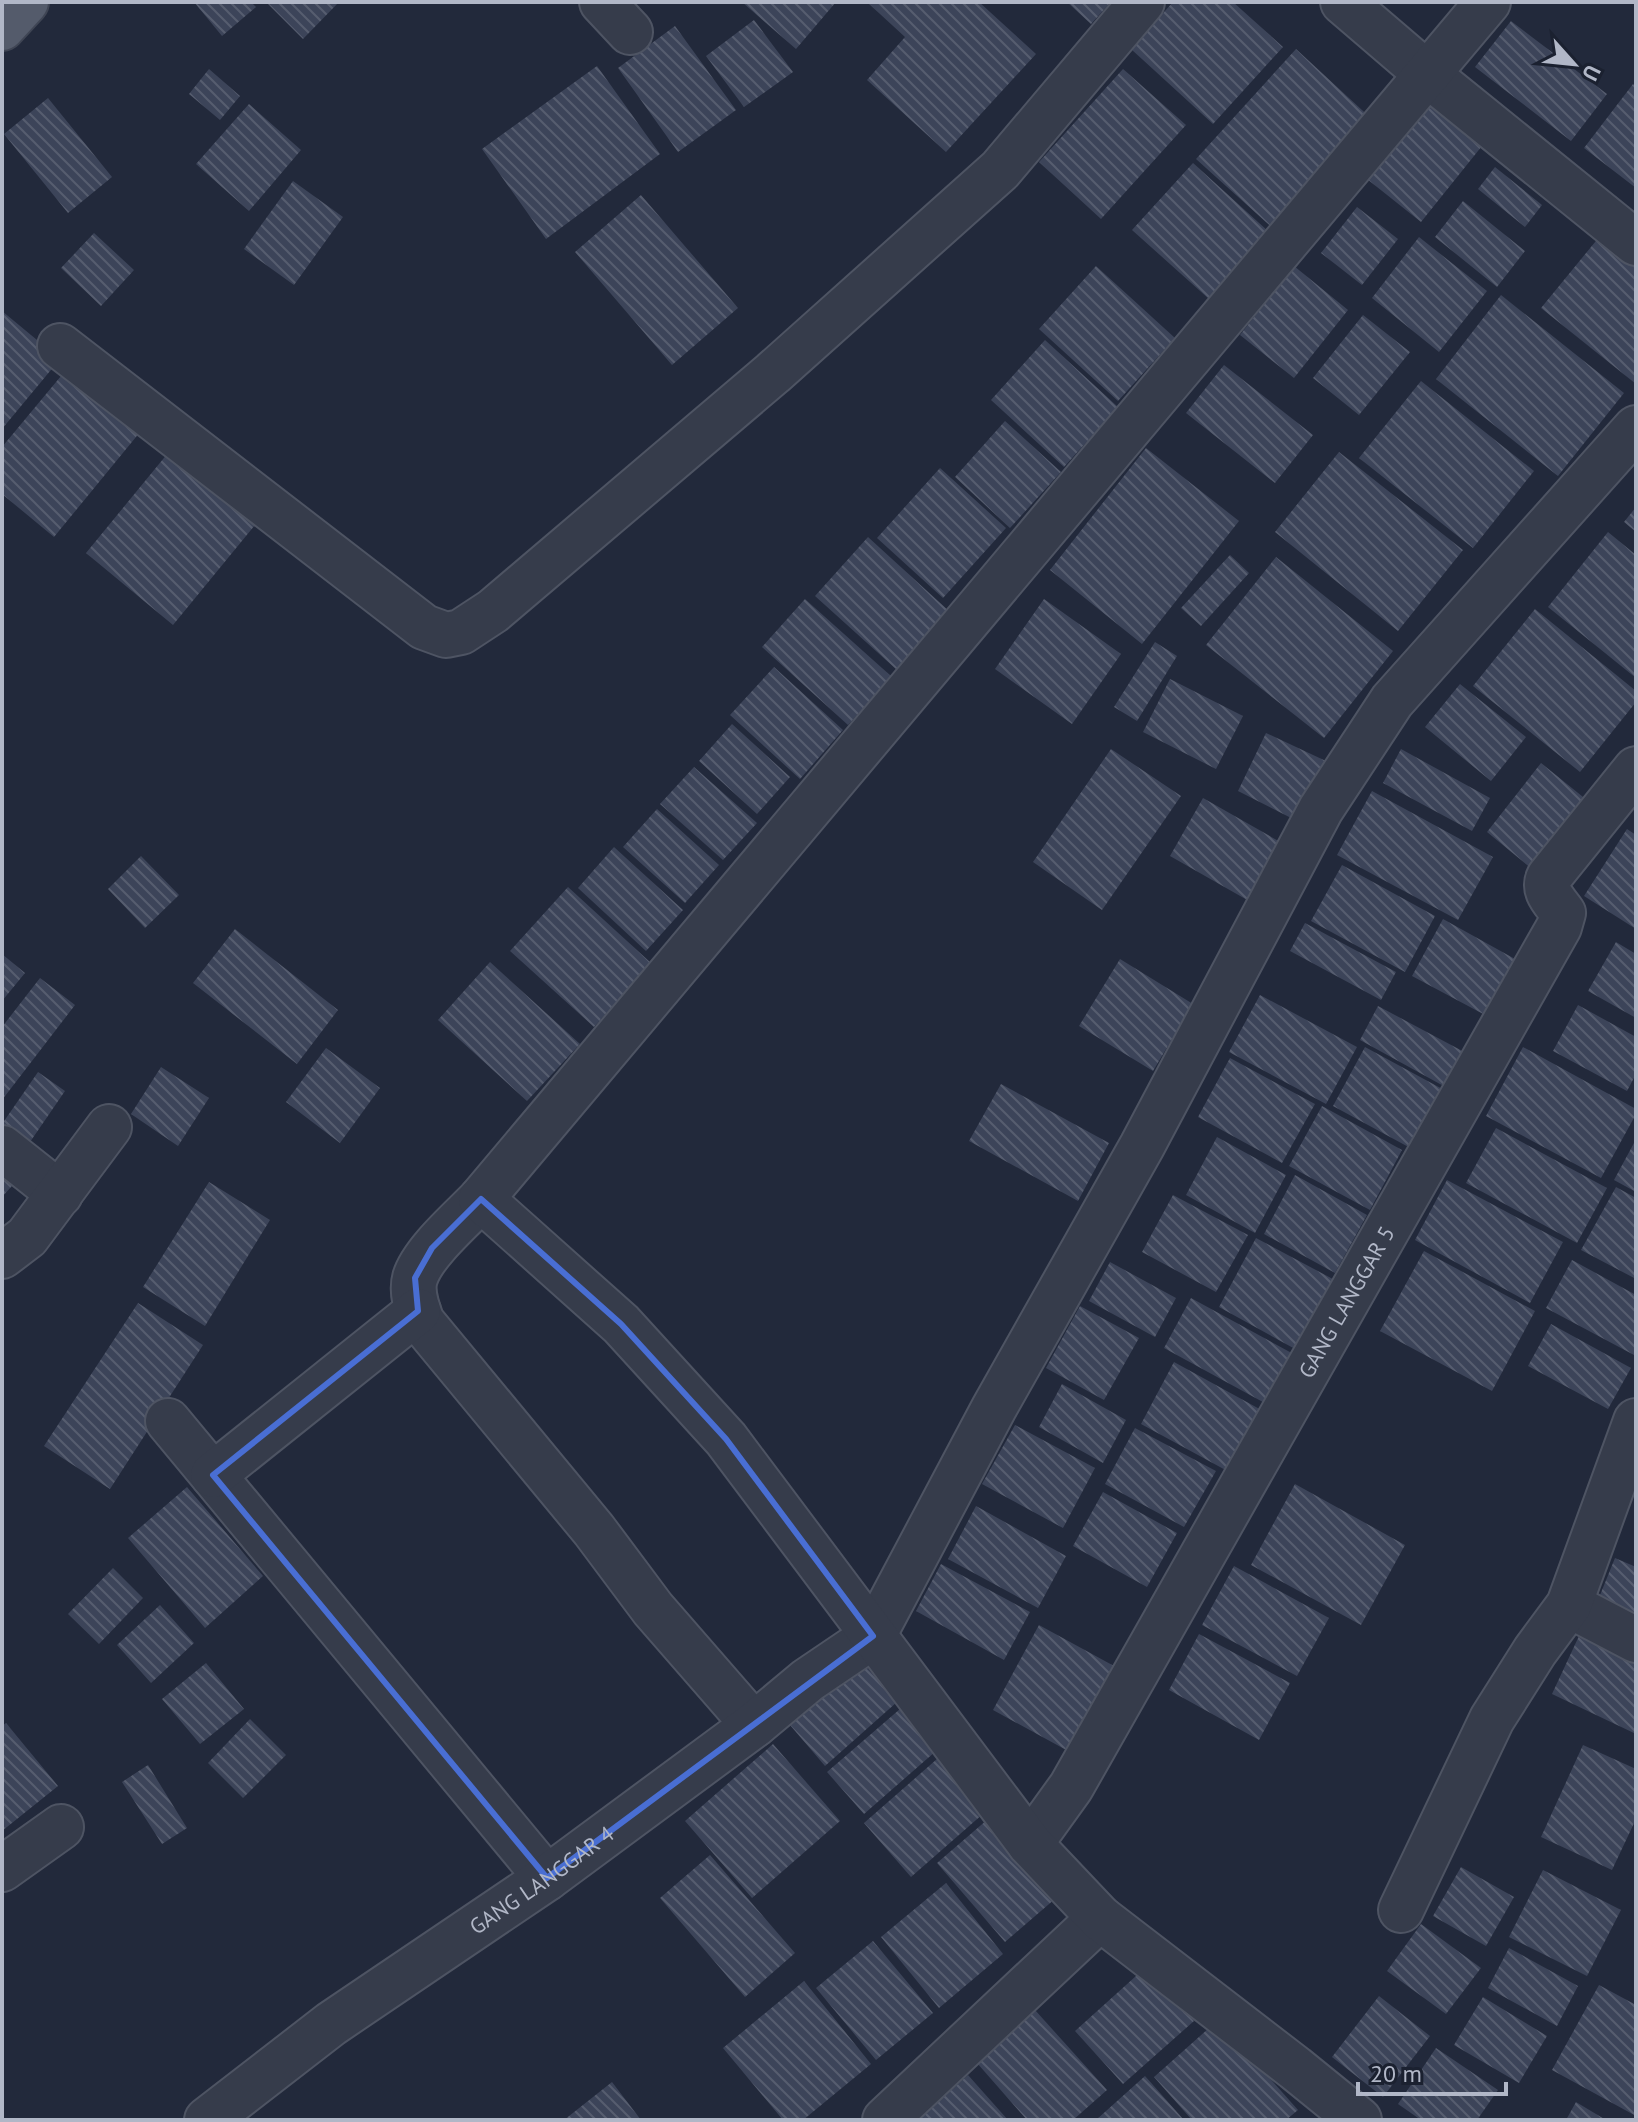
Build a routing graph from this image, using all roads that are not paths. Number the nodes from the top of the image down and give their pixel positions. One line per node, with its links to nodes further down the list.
1 (26, 2): 5 (main road)
2 (1142, 2): 8 (street)
3 (1343, 2): 6 (street)
4 (1488, 2): 6 (street)
5 (2, 28)
6 (1427, 74): 7 (street); 14 (street)
7 (1636, 243)
8 (60, 346)
9 (1636, 428): 21 (street)
10 (1636, 769): 25 (street, GANG LANGGAR 5)
11 (109, 1127): 13 (street)
12 (2, 1148): 13 (street)
13 (60, 1194): 15 (street)
14 (481, 1199): 16 (street); 21 (street)
15 (2, 1256)
16 (418, 1311): 19 (street); 23 (street)
17 (168, 1421): 19 (street)
18 (1636, 1421): 20 (street)
19 (213, 1475): 27 (street)
20 (1569, 1605): 22 (street); 28 (street)
21 (873, 1636): 23 (street, GANG LANGGAR 4); 25 (street)
22 (1636, 1640)
23 (754, 1725): 27 (street, GANG LANGGAR 4)
24 (61, 1827): 26 (street)
25 (1030, 1844): 29 (street)
26 (2, 1869)
27 (547, 1878): 31 (street, GANG LANGGAR 4)
28 (1401, 1910)
29 (1100, 1918): 30 (street); 32 (street)
30 (1342, 2115)
31 (207, 2120)
32 (885, 2120)

